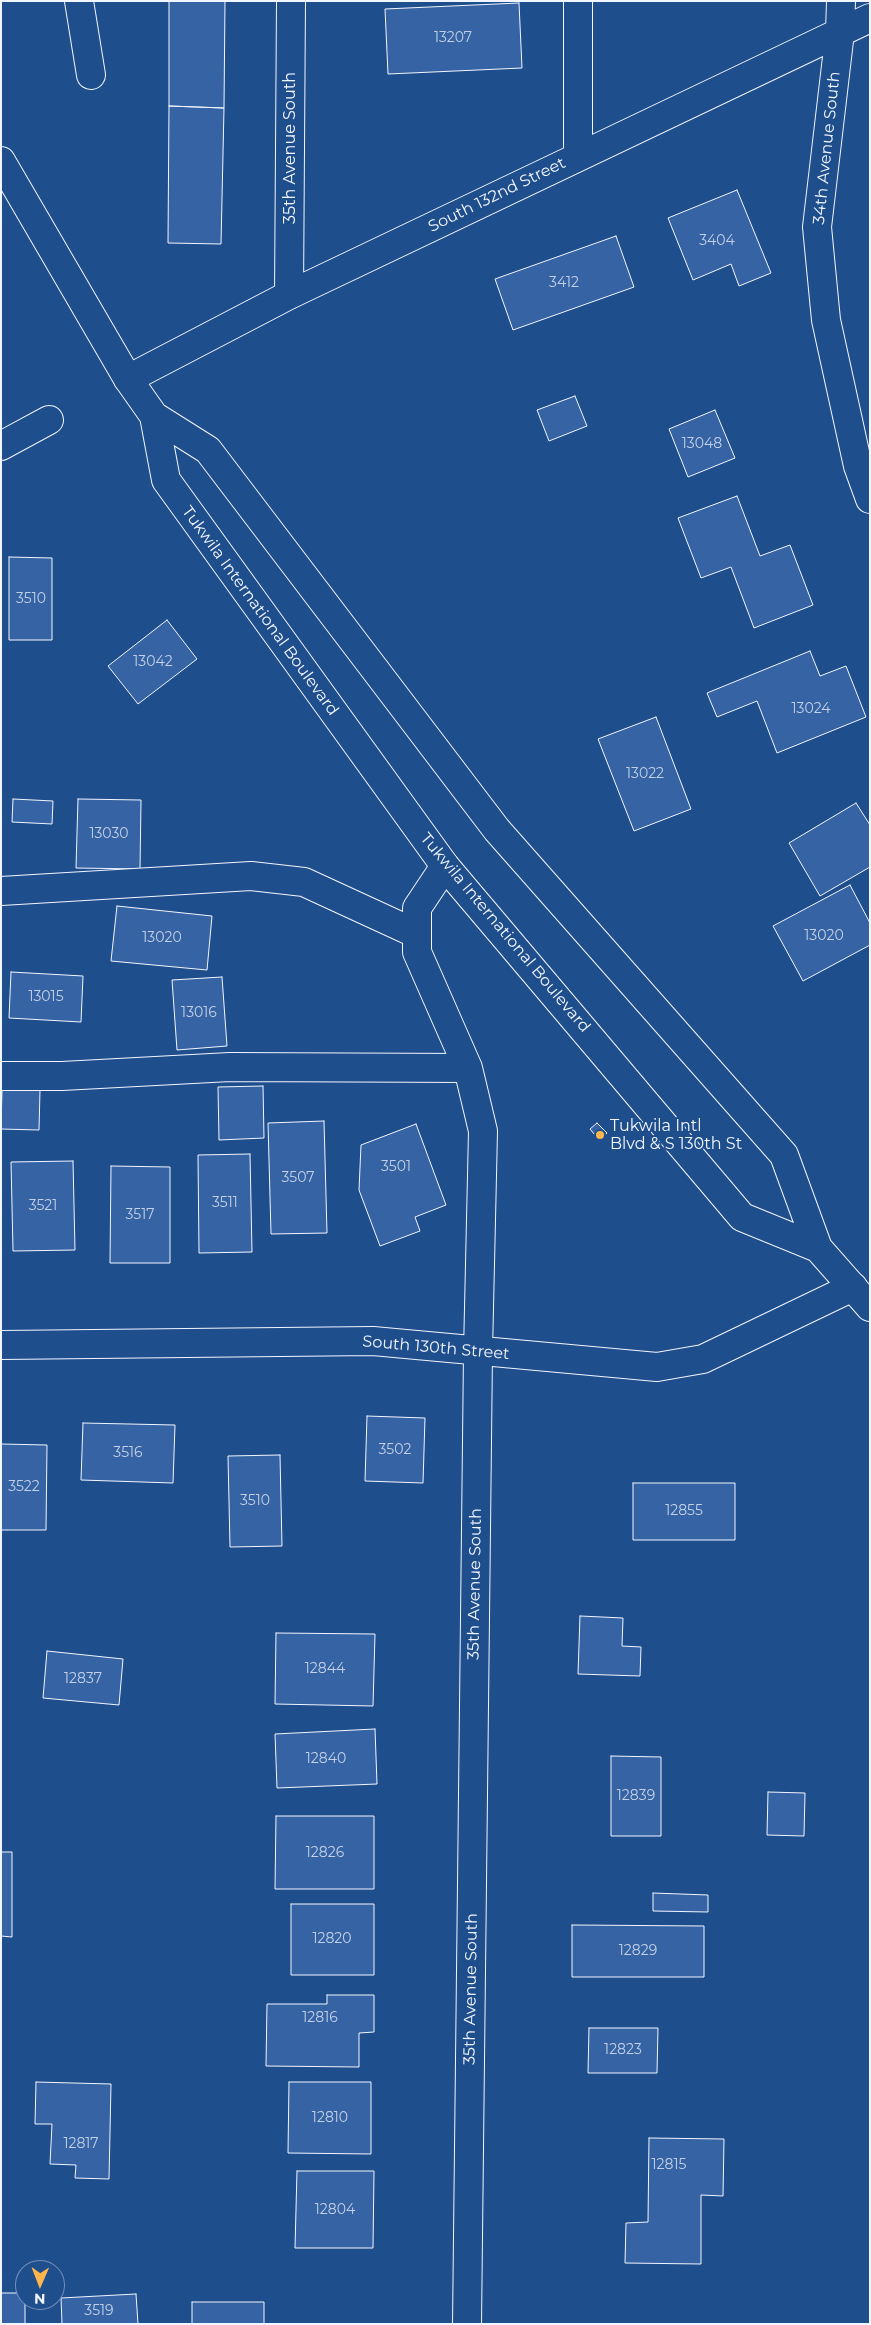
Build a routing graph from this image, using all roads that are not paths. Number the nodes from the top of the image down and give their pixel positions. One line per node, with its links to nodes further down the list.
1 (79, 1): 7 (street)
2 (291, 1): 10 (street, 35th Avenue South)
3 (578, 1): 8 (street)
4 (841, 1): 6 (street, 34th Avenue South)
5 (870, 18): 6 (street, South 132nd Street)
6 (840, 32): 8 (street, South 132nd Street); 15 (street, 34th Avenue South)
7 (91, 75)
8 (578, 157): 10 (street, South 132nd Street)
9 (1, 160): 11 (street, Tukwila International Boulevard)
10 (289, 295): 11 (street, South 132nd Street)
11 (128, 379): 12 (street, Tukwila International Boulevard)
12 (154, 416): 16 (street, Tukwila International Boulevard); 21 (street, Tukwila International Boulevard)
13 (48, 420): 14 (street)
14 (1, 446)
15 (870, 499)
16 (445, 866): 18 (street, 35th Avenue South); 21 (street, Tukwila International Boulevard)
17 (1, 891): 18 (street)
18 (417, 934): 19 (street, 35th Avenue South)
19 (468, 1068): 20 (street); 24 (street, 35th Avenue South)
20 (1, 1076)
21 (818, 1248): 22 (street, Tukwila International Boulevard)
22 (861, 1297): 24 (street, South 130th Street)
23 (1, 1345): 24 (street, South 130th Street)
24 (478, 1352): 25 (street, 35th Avenue South)
25 (467, 2324)

